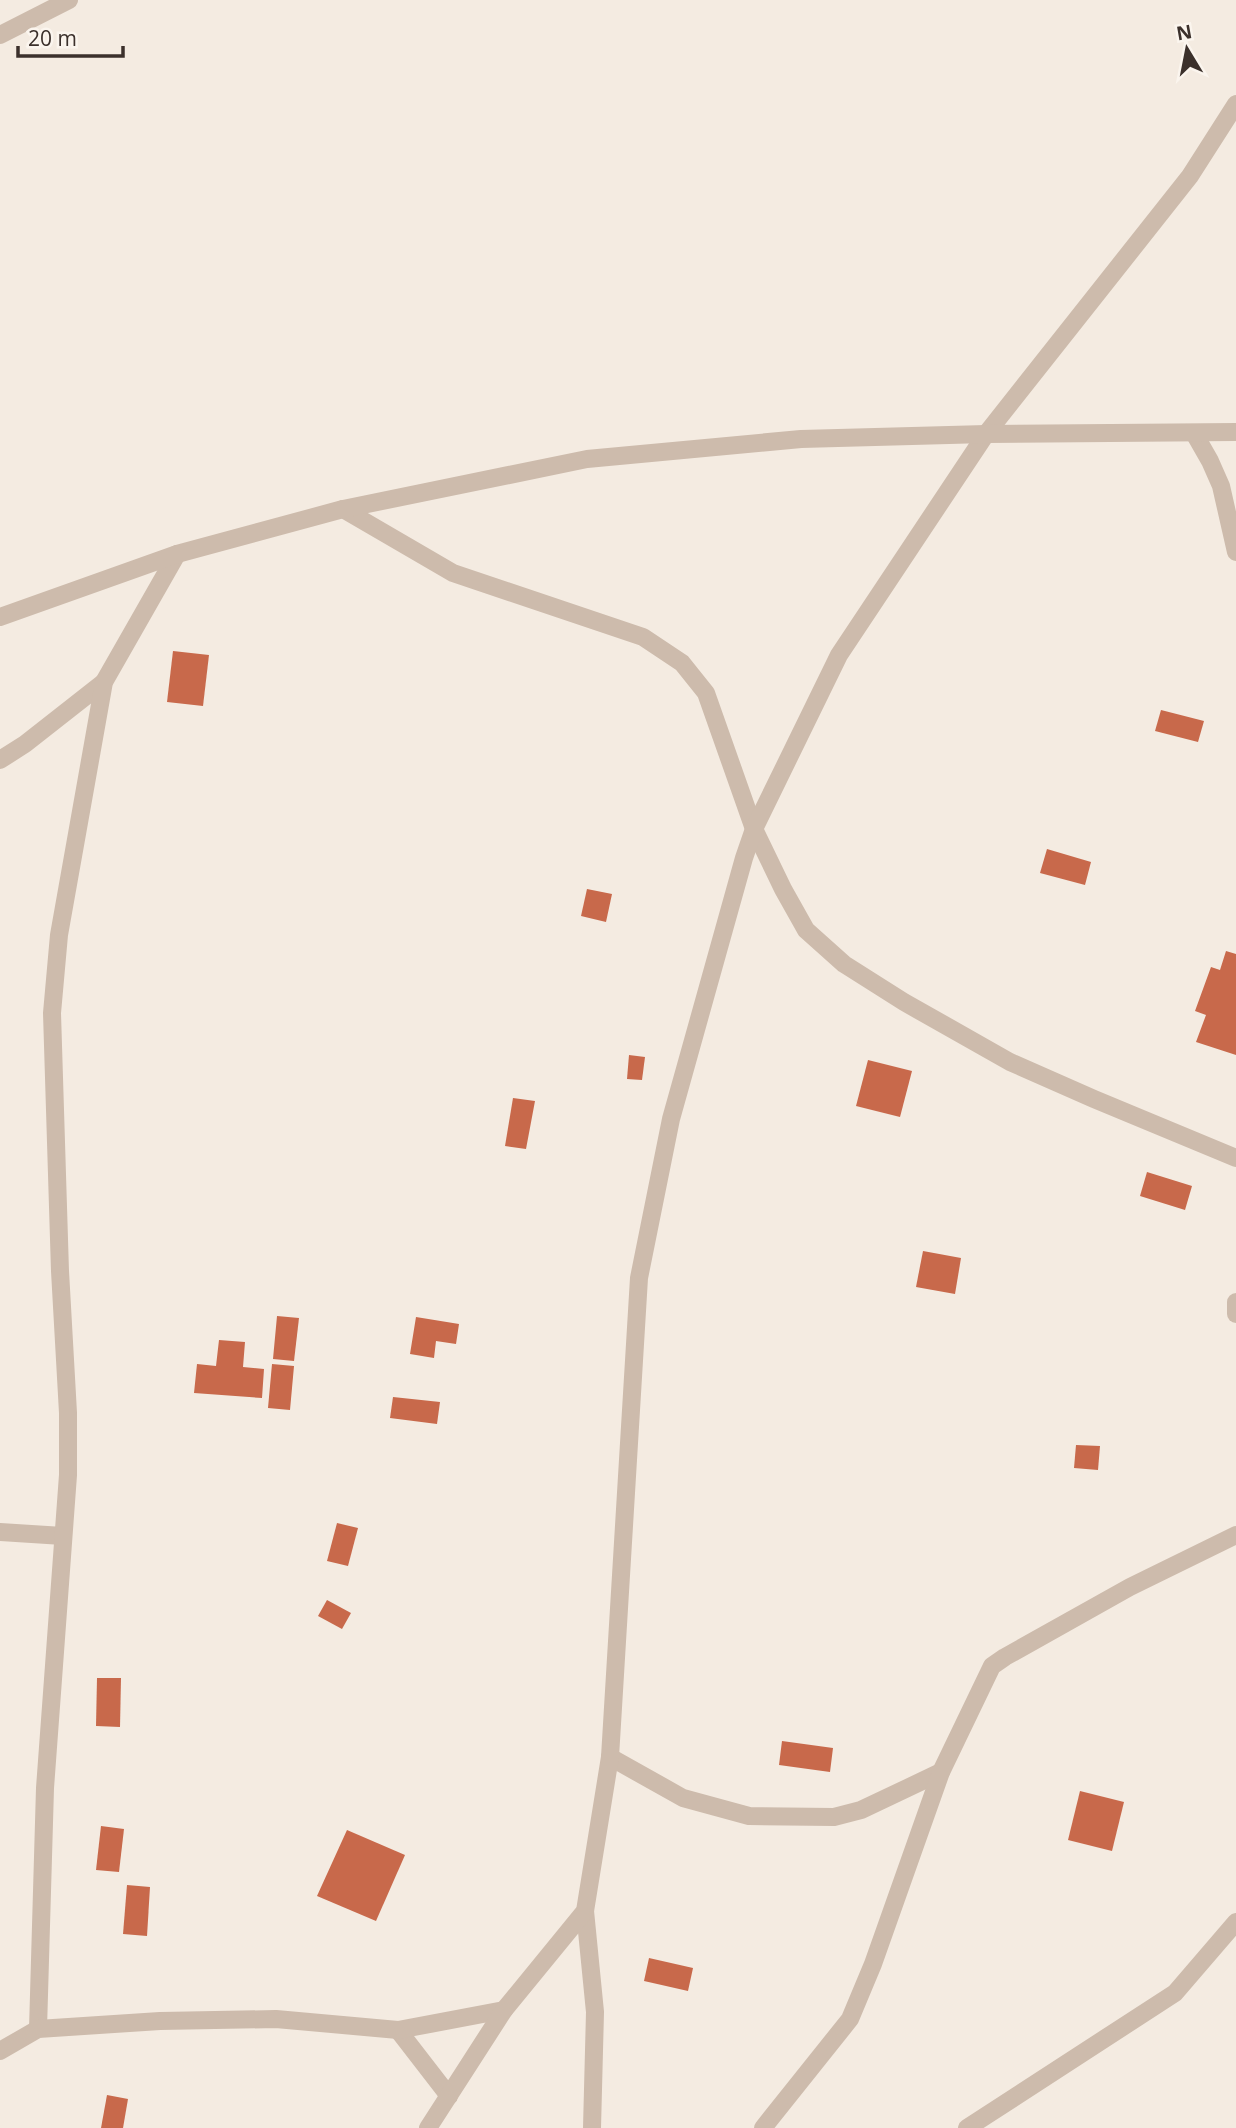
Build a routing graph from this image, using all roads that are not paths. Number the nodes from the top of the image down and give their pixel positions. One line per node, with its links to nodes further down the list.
1 (69, 0): 2 (street)
2 (0, 35)
3 (1236, 104): 6 (street)
4 (1236, 432): 5 (street)
5 (1194, 433): 6 (street); 8 (street)
6 (986, 434): 7 (street); 13 (street)
7 (343, 509): 9 (street); 13 (street)
8 (1236, 552)
9 (177, 554): 10 (street); 11 (street)
10 (0, 617)
11 (104, 682): 12 (street); 19 (street)
12 (0, 760)
13 (754, 829): 14 (street); 20 (street)
14 (1236, 1157)
15 (1236, 1302): 16 (street)
16 (1236, 1314)
17 (0, 1532): 19 (street)
18 (1236, 1535): 21 (street)
19 (63, 1536): 25 (street)
20 (610, 1757): 21 (street); 22 (street)
21 (942, 1772): 31 (street)
22 (584, 1911): 24 (street); 30 (street)
23 (1236, 1922): 32 (street)
24 (504, 2010): 26 (street); 28 (street)
25 (37, 2029): 26 (street); 27 (street)
26 (398, 2030): 28 (street)
27 (0, 2052)
28 (449, 2096): 29 (street)
29 (428, 2128)
30 (592, 2128)
31 (763, 2128)
32 (967, 2128)

